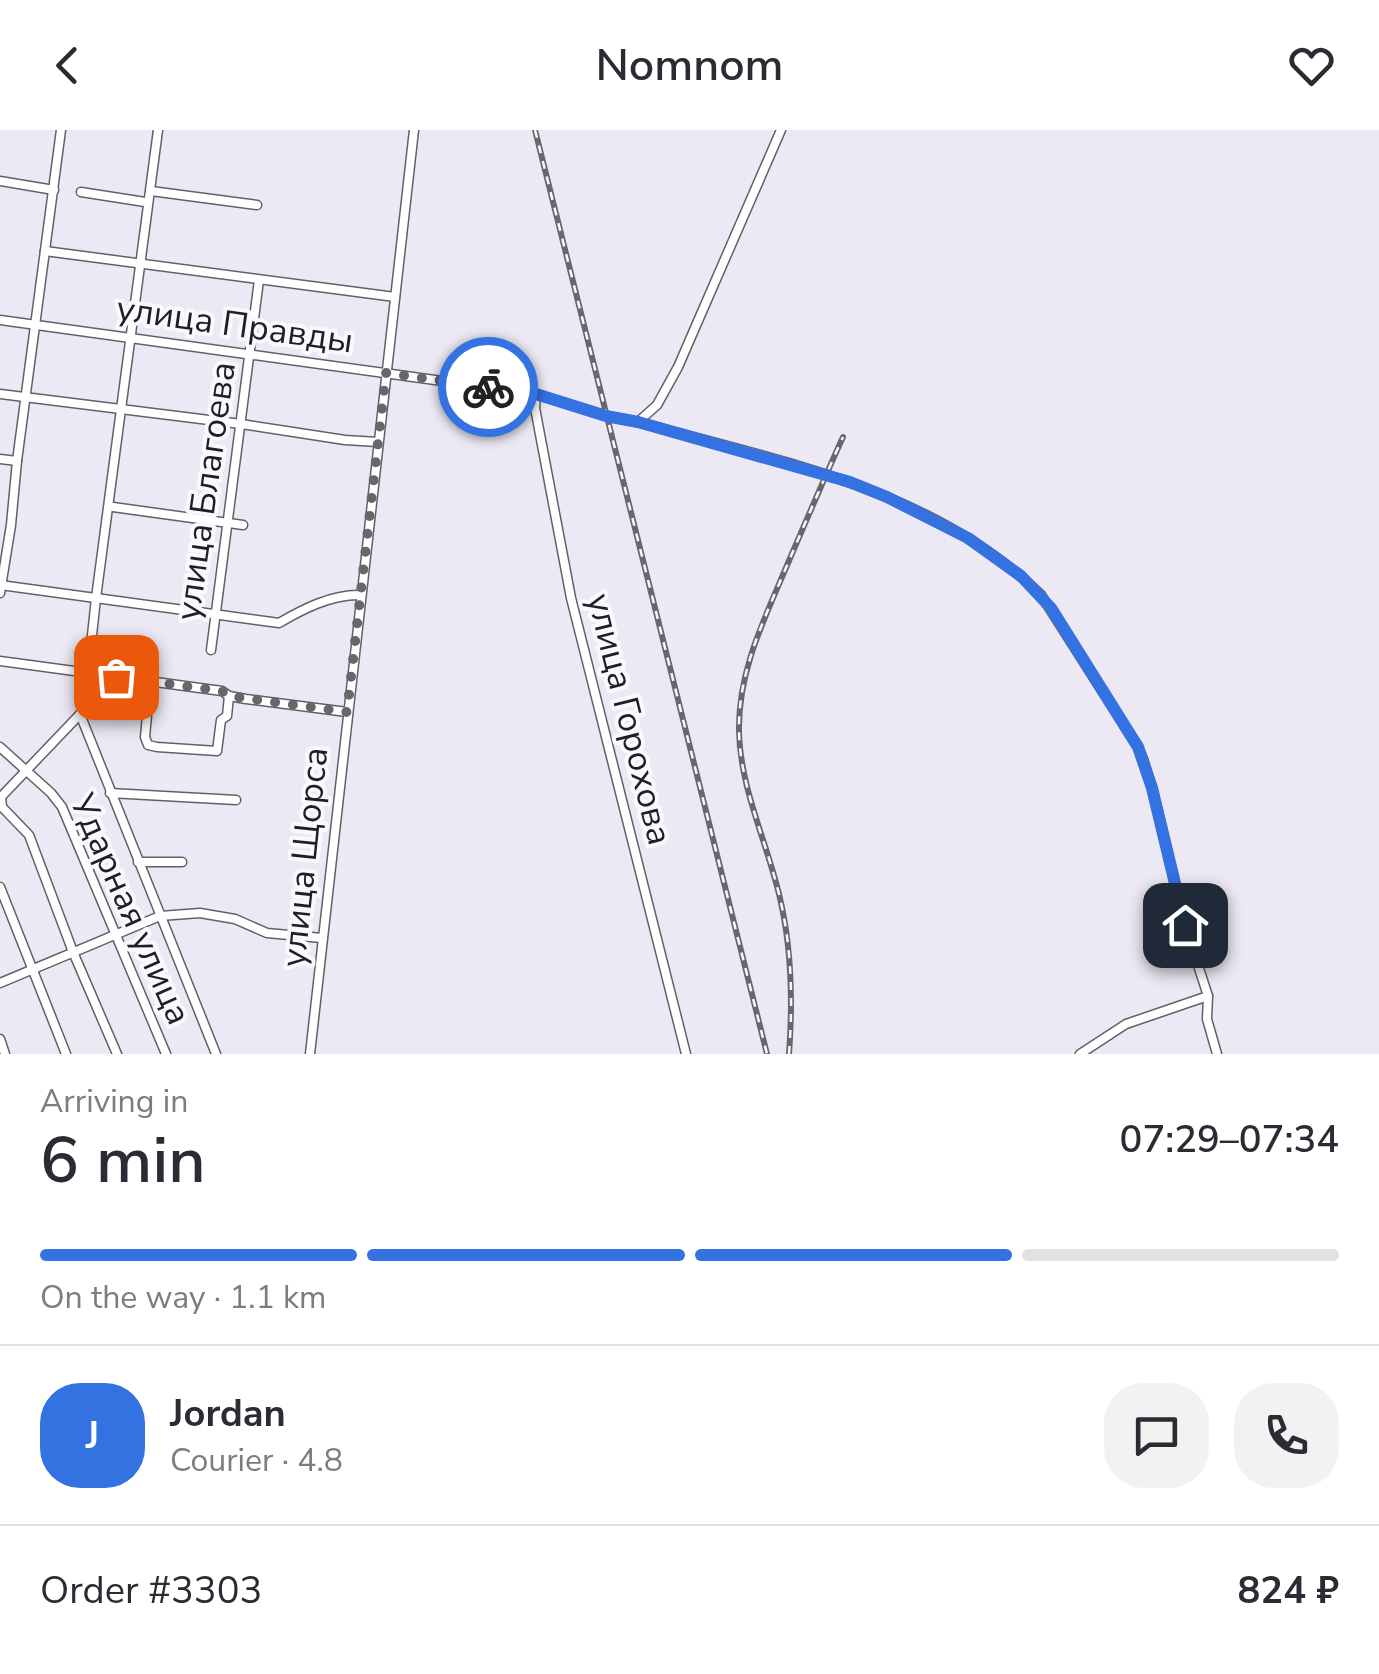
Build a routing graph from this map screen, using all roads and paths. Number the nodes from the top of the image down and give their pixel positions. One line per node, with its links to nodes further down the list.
1 (61, 130): 6 (street)
2 (158, 130): 7 (street)
3 (412, 130): 14 (street, улица Щорса)
4 (781, 130): 24 (street)
5 (0, 181): 6 (street)
6 (54, 190): 11 (street)
7 (150, 191): 10 (street); 12 (street)
8 (82, 192): 9 (street)
9 (144, 202)
10 (257, 205)
11 (45, 251): 12 (street); 16 (street)
12 (141, 265): 13 (street); 17 (street)
13 (260, 280): 14 (street); 18 (street, улица Благоева)
14 (395, 297): 19 (street, улица Щорса)
15 (0, 320): 16 (street, улица Правды)
16 (34, 324): 17 (street, улица Правды); 22 (street)
17 (132, 337): 18 (street, улица Правды); 23 (street)
18 (250, 354): 19 (street, улица Правды); 25 (street, улица Благоева)
19 (386, 373): 21 (street, улица Правды); 26 (street, улица Щорса)
20 (0, 394): 22 (street)
21 (536, 394): 24 (street, улица Правды); 68 (street, улица Горохова)
22 (25, 398): 23 (street); 28 (street)
23 (122, 410): 25 (street); 37 (street)
24 (638, 422): 60 (street, улица Правды)
25 (241, 424): 26 (street); 31 (street, улица Благоева)
26 (378, 442): 36 (street, улица Щорса)
27 (0, 459): 28 (street)
28 (17, 461): 32 (street)
29 (113, 507): 31 (street)
30 (0, 523): 32 (street)
31 (228, 523): 33 (street); 38 (street, улица Благоева)
32 (12, 525): 34 (street)
33 (243, 525)
34 (1, 585): 35 (street); 37 (street)
35 (0, 593)
36 (361, 595): 38 (street); 45 (street, улица Щорса)
37 (96, 598): 38 (street); 41 (street)
38 (216, 613): 39 (street, улица Благоева)
39 (211, 650)
40 (0, 660): 41 (street)
41 (88, 672): 42 (street); 44 (street)
42 (150, 682): 43 (street); 43 (street)
43 (229, 696): 45 (street)
44 (82, 712): 47 (street); 48 (street)
45 (347, 712): 56 (street, улица Щорса)
46 (0, 747): 47 (street, Ударная улица)
47 (27, 771): 49 (street); 55 (street, Ударная улица)
48 (110, 793): 50 (street); 51 (street)
49 (0, 798): 57 (street)
50 (236, 800)
51 (138, 862): 52 (street); 54 (street)
52 (182, 862)
53 (0, 887): 58 (street)
54 (160, 916): 55 (street); 56 (street); 66 (street)
55 (114, 934): 57 (street); 65 (street, Ударная улица)
56 (322, 938): 67 (street, улица Щорса)
57 (74, 952): 58 (street); 64 (street)
58 (33, 969): 59 (street); 63 (street)
59 (0, 983)
60 (1208, 996): 69 (street); 70 (street, улица Правды)
61 (0, 1039): 62 (street)
62 (4, 1054)
63 (66, 1054)
64 (117, 1054)
65 (166, 1054)
66 (216, 1054)
67 (310, 1054)
68 (686, 1054)
69 (1080, 1054)
70 (1217, 1054)

